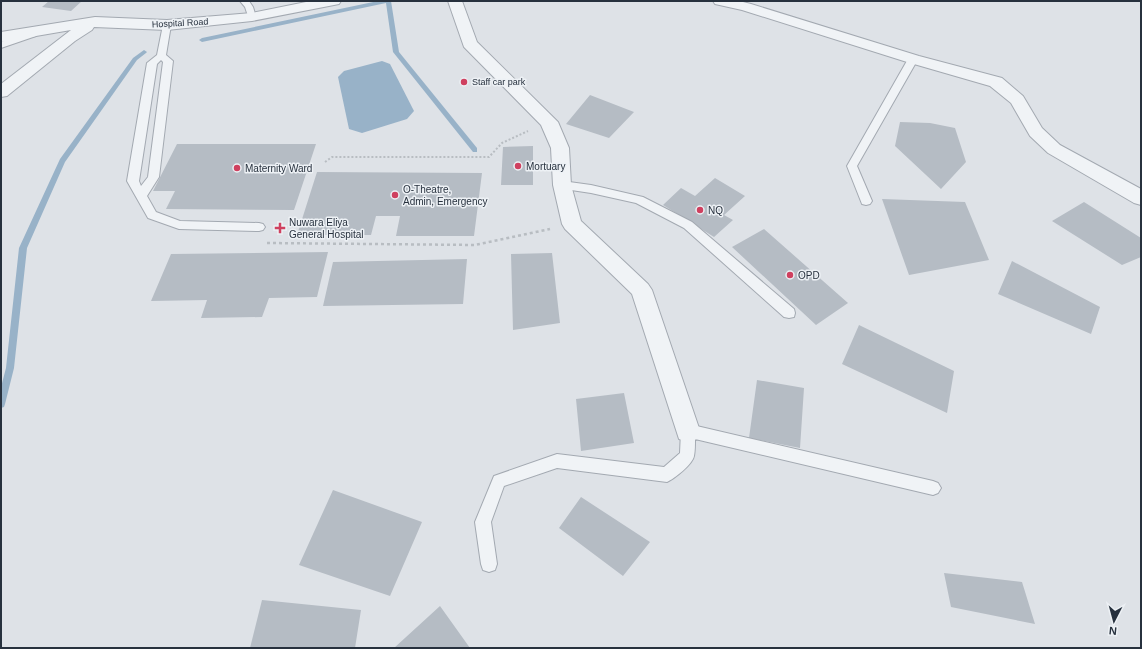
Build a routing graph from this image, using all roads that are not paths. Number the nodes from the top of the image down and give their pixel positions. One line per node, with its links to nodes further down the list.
1 (244, 1): 5 (lane)
2 (334, 1): 5 (street, Hospital Road)
3 (455, 1): 14 (street)
4 (720, 1): 12 (street)
5 (252, 17): 7 (street, Hospital Road)
6 (95, 22): 7 (street, Hospital Road); 8 (street, Hospital Road); 13 (street)
7 (167, 25): 11 (lane)
8 (39, 32): 9 (street, Hospital Road); 10 (lane)
9 (1, 36)
10 (1, 45)
11 (161, 56): 15 (lane); 15 (lane)
12 (913, 59): 16 (street); 17 (lane)
13 (1, 92)
14 (562, 185): 19 (lane); 20 (street)
15 (141, 196): 18 (lane)
16 (1141, 198)
17 (866, 201)
18 (259, 227)
19 (790, 314)
20 (688, 431): 21 (lane); 22 (lane)
21 (933, 488)
22 (489, 564)

